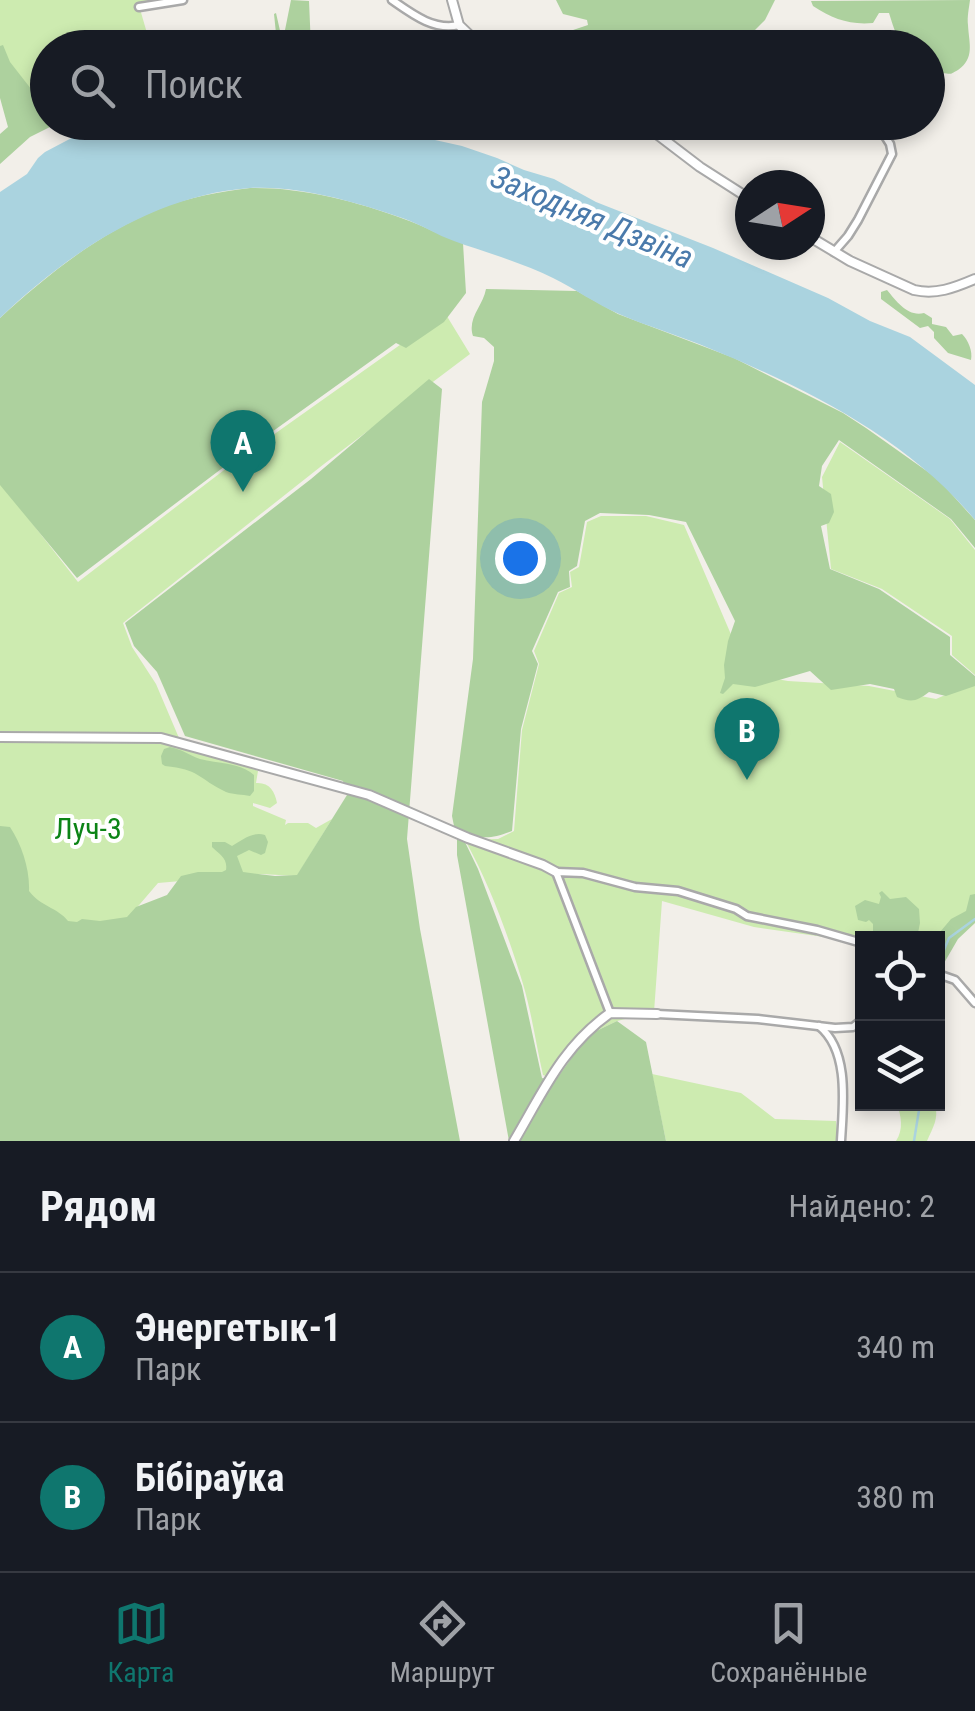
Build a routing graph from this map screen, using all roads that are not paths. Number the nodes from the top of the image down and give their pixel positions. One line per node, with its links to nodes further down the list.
1 (183, 0): 4 (street)
2 (392, 0): 5 (street)
3 (452, 0): 5 (street)
4 (143, 7)
5 (459, 25): 6 (street)
6 (464, 30)
7 (664, 140): 9 (street)
8 (887, 140): 11 (street)
9 (735, 190)
10 (825, 246): 11 (street)
11 (834, 252): 12 (street)
12 (975, 280)
13 (0, 737): 14 (street)
14 (556, 872): 15 (street); 18 (street)
15 (855, 942)
16 (945, 976): 17 (street)
17 (975, 1003)
18 (610, 1013): 19 (street); 22 (street)
19 (658, 1014): 21 (street)
20 (860, 1021): 21 (street)
21 (818, 1025): 23 (street)
22 (514, 1141)
23 (841, 1141)

